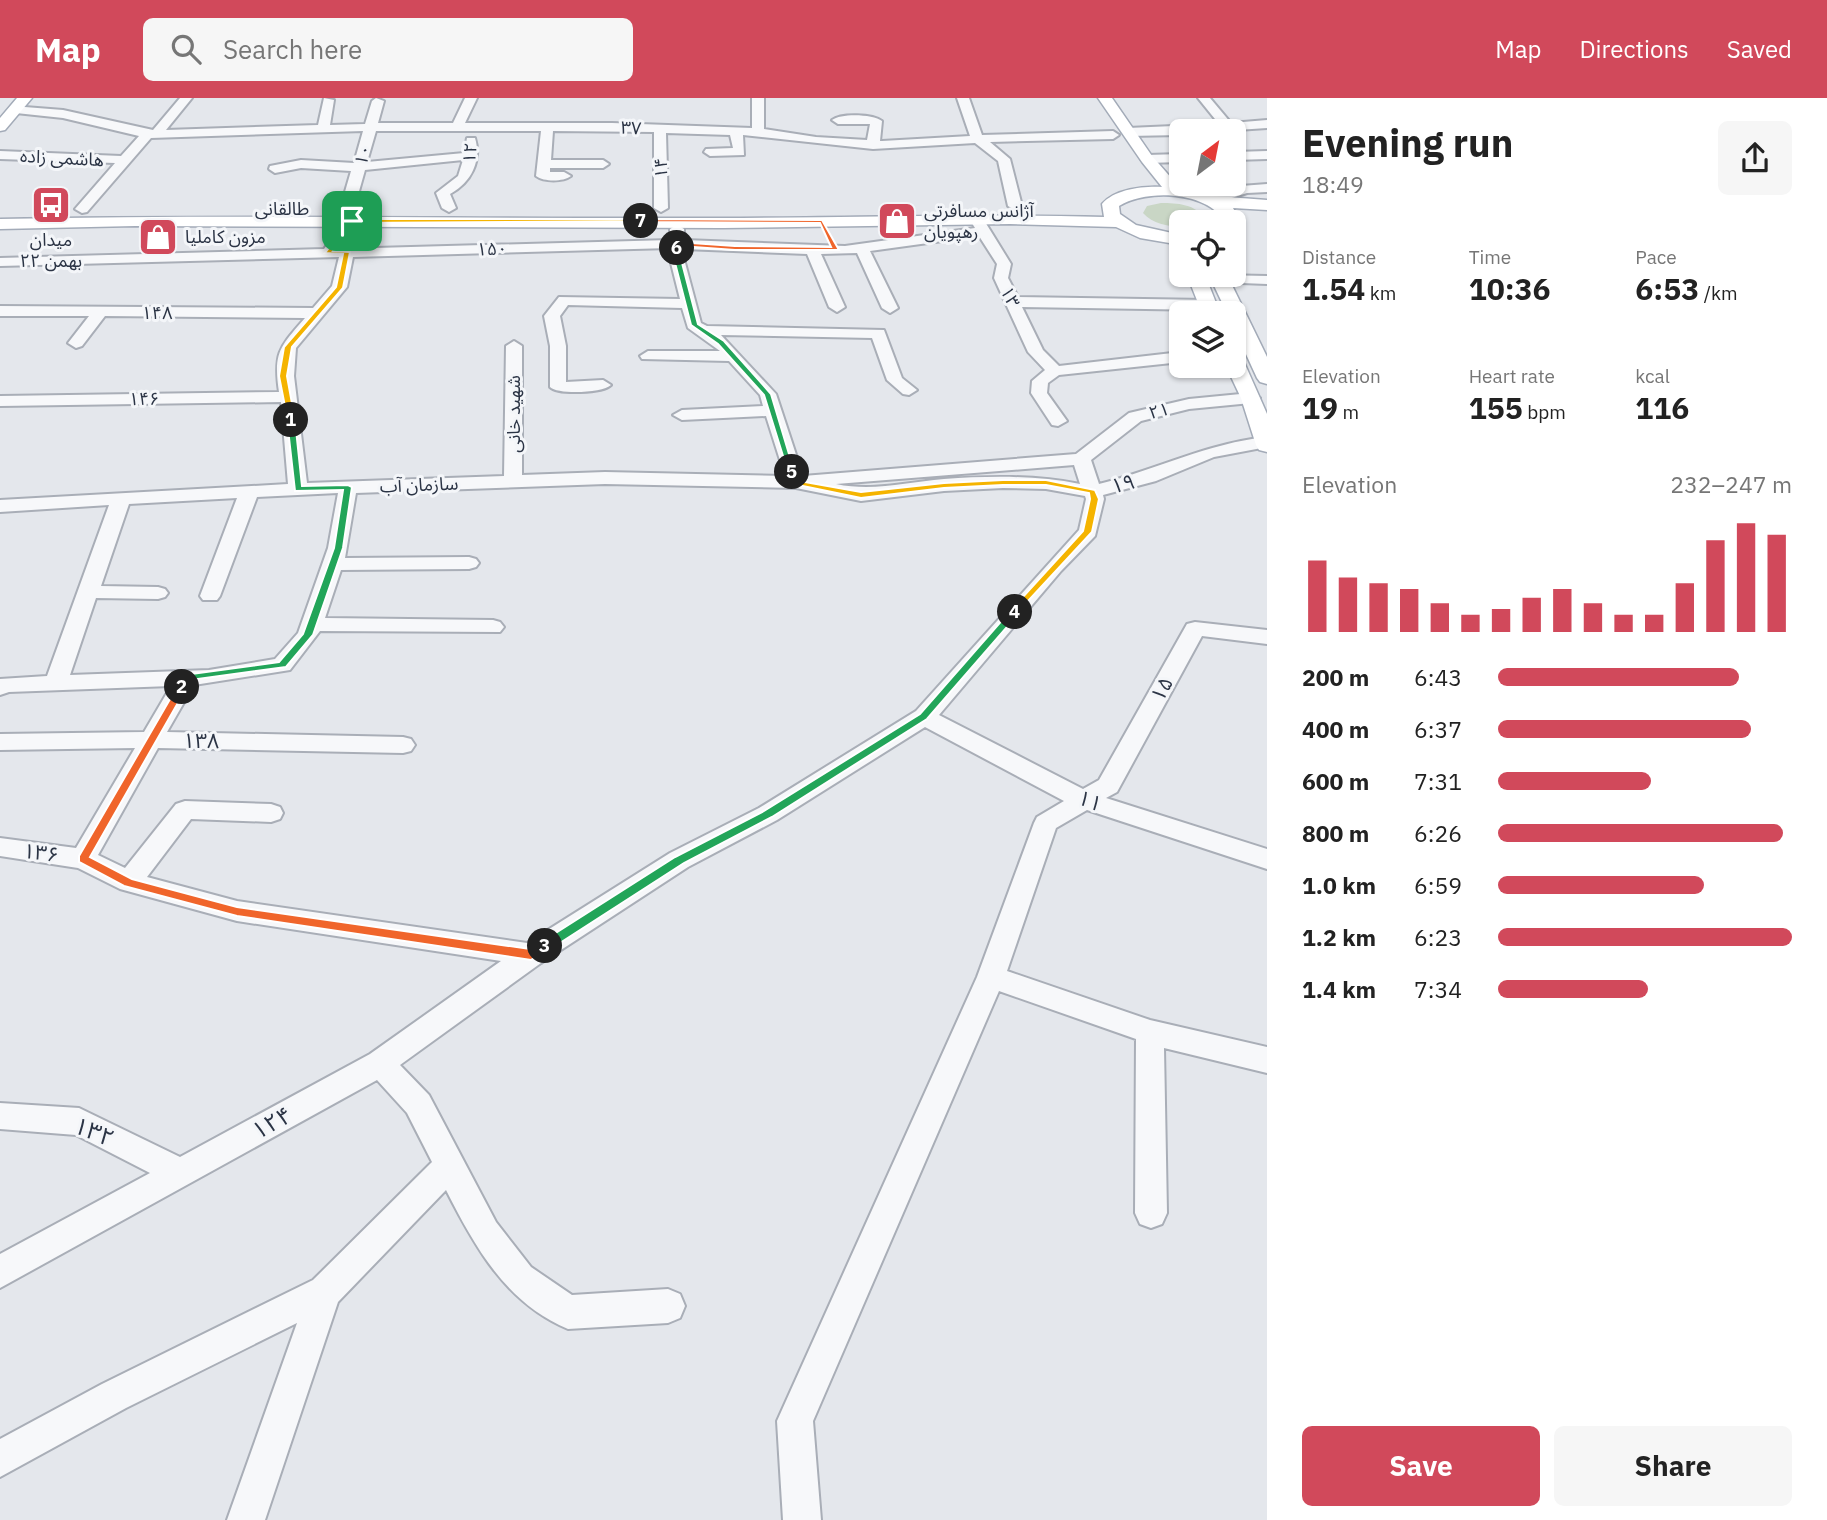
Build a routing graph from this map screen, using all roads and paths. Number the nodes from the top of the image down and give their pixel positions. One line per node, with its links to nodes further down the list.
1 (186, 98): 27 (street)
2 (471, 98): 18 (street)
3 (758, 98): 25 (street)
4 (963, 98): 28 (street)
5 (1089, 98): 26 (main road)
6 (1105, 98): 26 (main road)
7 (1204, 98): 12 (street)
8 (328, 100): 21 (street)
9 (378, 101): 17 (street, ۱۰)
10 (20, 104): 11 (street, ۳۷); 16 (main road); 27 (street, ۳۷)
11 (0, 106)
12 (1221, 119)
13 (1265, 119): 15 (street, ۳۷)
14 (838, 120): 30 (street)
15 (1246, 126)
16 (0, 127)
17 (371, 127): 18 (street, ۳۷); 21 (street, ۳۷); 39 (street, ۱۰)
18 (457, 127): 19 (street, ۳۷)
19 (472, 127): 20 (street, ۳۷); 34 (street, ۱۲)
20 (547, 127): 22 (street, ۳۷); 37 (street)
21 (323, 129): 27 (street, ۳۷)
22 (660, 129): 24 (street, ۳۷); 52 (street, ۱۴)
23 (1169, 131): 26 (street, ۳۷)
24 (736, 132): 25 (street, ۳۷); 31 (street)
25 (758, 132): 30 (street, ۳۷)
26 (1121, 133): 28 (street, ۳۷); 41 (main road)
27 (151, 134): 35 (street)
28 (977, 139): 30 (street, ۳۷); 50 (street)
29 (1246, 143): 33 (street)
30 (873, 145)
31 (710, 152)
32 (0, 155): 35 (street, هاشمی زاده)
33 (1261, 155)
34 (470, 156): 39 (street); 51 (street, ۱۲)
35 (124, 160): 53 (street)
36 (1169, 163): 41 (street)
37 (544, 164): 38 (street); 42 (street)
38 (603, 164)
39 (359, 166): 40 (street); 55 (street, ۱۰)
40 (275, 169)
41 (1140, 174): 44 (main road); 45 (main road); 48 (main road)
42 (564, 176)
43 (1267, 188): 47 (street)
44 (1169, 189)
45 (1169, 189)
46 (1191, 196): 47 (main road)
47 (1210, 201): 54 (main road)
48 (1110, 204): 50 (main road, طالقانی); 61 (main road)
49 (1267, 205): 56 (main road)
50 (1015, 206): 52 (main road, طالقانی)
51 (449, 208): 52 (main road, طالقانی); 55 (main road, طالقانی)
52 (661, 208)
53 (82, 209): 55 (main road, طالقانی); 57 (main road, طالقانی)
54 (1225, 210)
55 (349, 215): 57 (main road, طالقانی); 58 (main road, طالقانی); 70 (street)
56 (1246, 216)
57 (3, 219)
58 (488, 221): 59 (main road, طالقانی); 67 (street)
59 (676, 222): 60 (main road, طالقانی); 64 (street)
60 (822, 222): 62 (main road, طالقانی); 68 (street)
61 (1118, 222): 62 (main road, طالقانی); 63 (main road, طالقانی)
62 (979, 225): 65 (street, ۱۵۰); 75 (street, ۱۳)
63 (1169, 238)
64 (677, 244): 66 (street, ۱۵۰); 67 (street, ۱۵۰); 76 (street)
65 (861, 247): 68 (street, ۱۵۰); 78 (street)
66 (812, 249): 68 (street, ۱۵۰); 77 (street)
67 (467, 250): 69 (street, ۱۵۰)
68 (835, 250)
69 (347, 252): 70 (street, ۱۵۰); 82 (street)
70 (328, 253): 71 (street, ۱۵۰)
71 (0, 262)
72 (1246, 279): 73 (street)
73 (1267, 280)
74 (1224, 287): 91 (main road)
75 (1014, 302): 79 (street); 89 (street, ۱۳)
76 (689, 304): 83 (street); 92 (street)
77 (837, 307)
78 (890, 308)
79 (1169, 308)
80 (0, 311): 81 (street, ۱۴۸)
81 (100, 313): 82 (street, ۱۴۸); 84 (street)
82 (315, 313): 94 (street)
83 (704, 331): 87 (street); 93 (street)
84 (76, 343)
85 (514, 346): 102 (street, شهید خانی)
86 (649, 356): 87 (street)
87 (734, 356): 97 (street)
88 (1169, 358): 89 (street)
89 (1055, 370): 99 (street)
90 (1242, 378): 95 (main road)
91 (1267, 378)
92 (603, 385)
93 (909, 390)
94 (289, 397): 96 (street, ۱۴۶); 105 (street)
95 (1251, 398): 100 (main road); 101 (street, ۲۱)
96 (0, 401)
97 (772, 411): 98 (street); 103 (street)
98 (682, 415)
99 (1058, 421)
100 (1267, 444): 107 (street, ۱۹)
101 (1081, 459): 103 (street, سازمان آب); 107 (street)
102 (513, 481): 103 (street, سازمان آب); 104 (street, سازمان آب)
103 (796, 482): 107 (street, سازمان آب)
104 (348, 487): 105 (street, سازمان آب); 111 (street)
105 (298, 489): 106 (street, سازمان آب)
106 (249, 492): 108 (street, سازمان آب); 114 (street)
107 (1092, 492): 121 (street, ۱۹)
108 (121, 499): 109 (street, سازمان آب); 112 (street)
109 (2, 509)
110 (469, 563): 111 (street)
111 (332, 564): 115 (street)
112 (88, 593): 113 (street); 119 (street)
113 (158, 593)
114 (210, 596)
115 (312, 624): 116 (street); 118 (street)
116 (493, 627)
117 (1267, 637): 125 (street, ۱۵)
118 (187, 677): 119 (street); 122 (street)
119 (56, 683): 120 (street)
120 (0, 688)
121 (924, 717): 125 (street, ۱۱); 131 (street, ۱۹)
122 (151, 740): 123 (street, ۱۳۸); 124 (street, ۱۳۸); 128 (street)
123 (0, 742)
124 (403, 745)
125 (1083, 800): 129 (street, ۱۱); 132 (street)
126 (271, 813): 130 (street)
127 (0, 847): 128 (street, ۱۳۶)
128 (83, 859): 130 (street, ۱۳۶)
129 (1267, 859)
130 (128, 882): 131 (street, ۱۳۶)
131 (531, 955): 135 (street, ۱۲۴)
132 (990, 977): 133 (street); 145 (street)
133 (1150, 1032): 134 (street); 139 (street)
134 (1267, 1060)
135 (380, 1063): 137 (street); 138 (street, ۱۲۴)
136 (0, 1115): 138 (street, ۱۳۲)
137 (450, 1165): 141 (street); 142 (street)
138 (181, 1173): 140 (street, ۱۲۴)
139 (1151, 1213)
140 (0, 1272)
141 (325, 1292): 143 (street); 144 (street)
142 (668, 1306)
143 (0, 1459)
144 (246, 1520)
145 (802, 1520)

